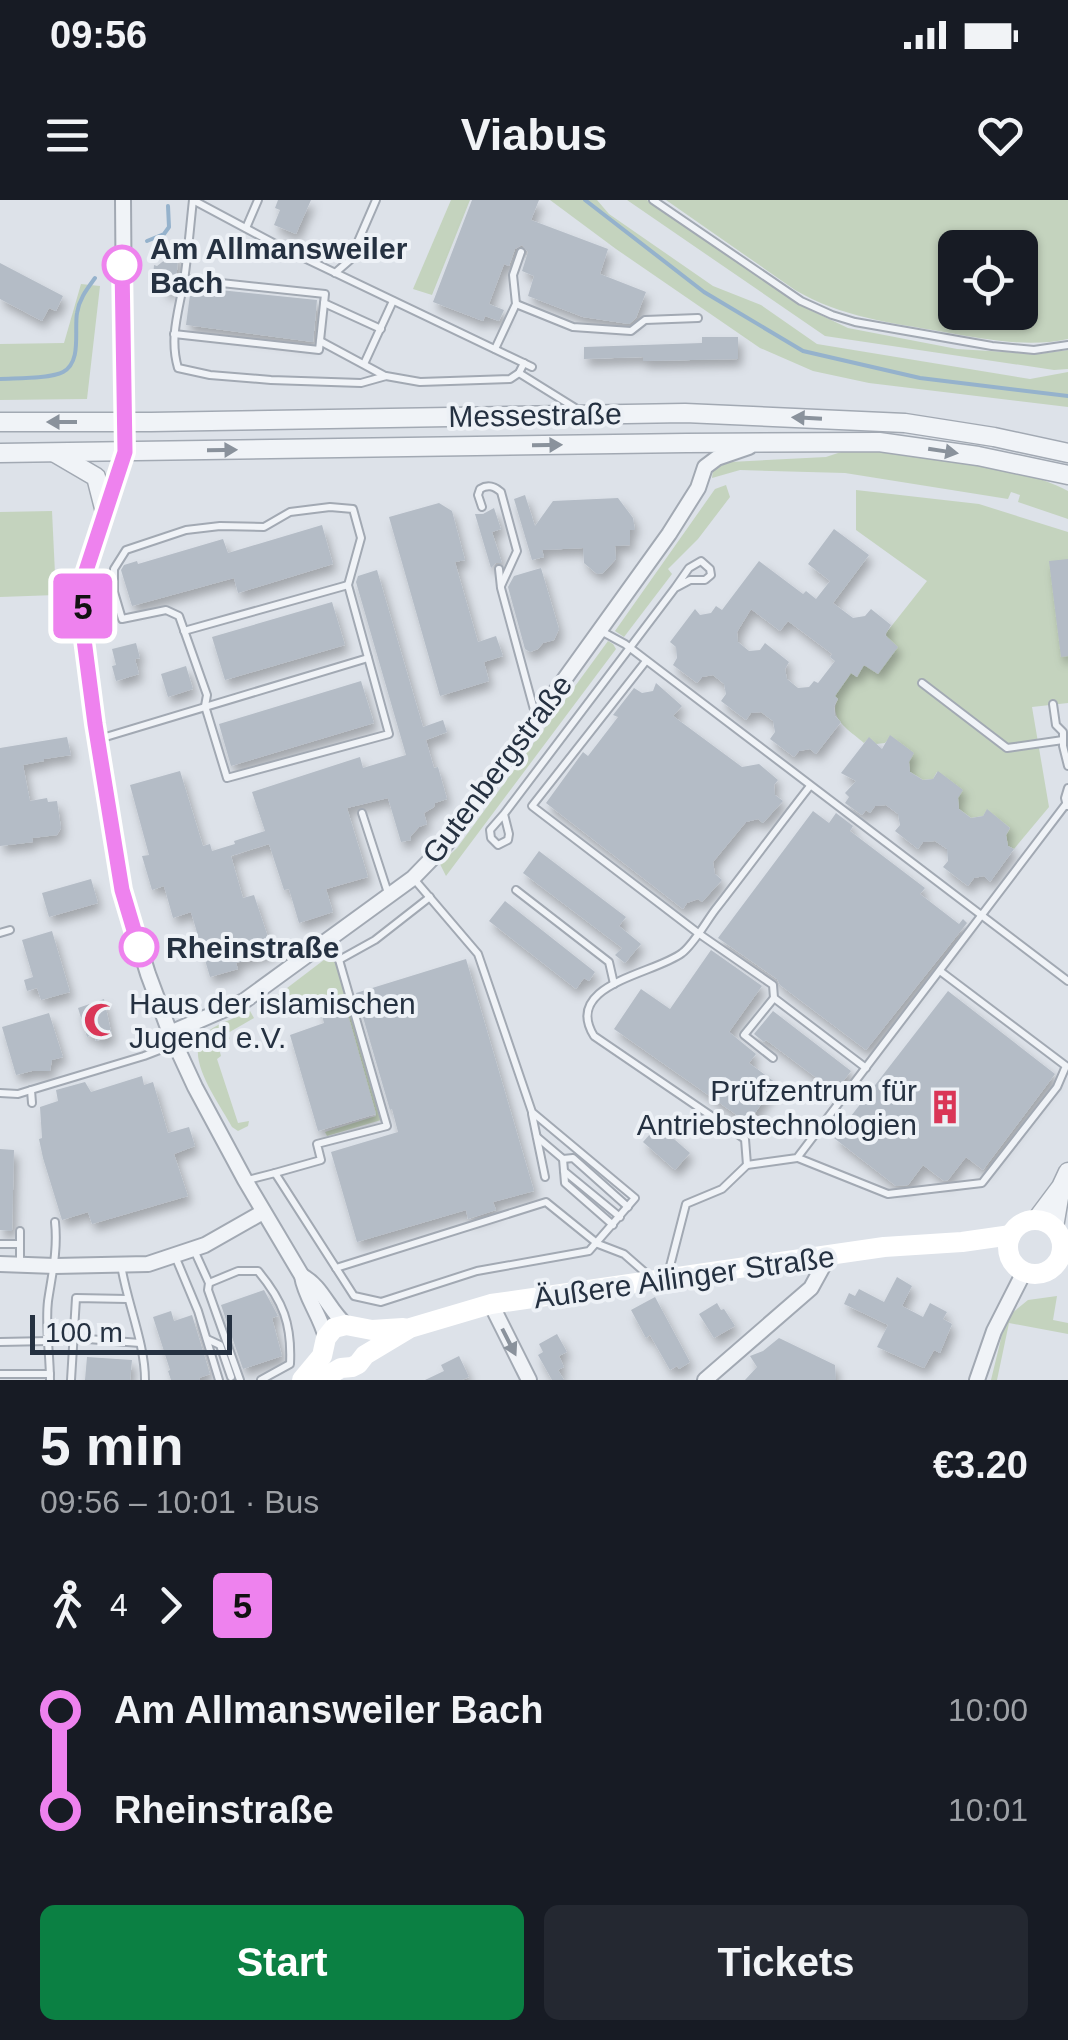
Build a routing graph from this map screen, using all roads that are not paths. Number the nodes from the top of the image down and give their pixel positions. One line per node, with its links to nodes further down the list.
1 (123, 200): 24 (street)
2 (193, 200): 6 (lane); 9 (lane)
3 (258, 200): 6 (lane)
4 (376, 200): 8 (lane)
5 (653, 200): 17 (lane)
6 (246, 228): 8 (lane)
7 (521, 252): 12 (lane)
8 (335, 274): 10 (lane)
9 (184, 280): 11 (lane); 15 (lane)
10 (394, 301): 14 (lane); 18 (lane)
11 (324, 304): 14 (lane); 16 (lane)
12 (516, 304): 13 (lane); 18 (lane)
13 (698, 318)
14 (380, 329): 19 (lane)
15 (174, 334): 16 (lane); 21 (lane)
16 (320, 341): 19 (lane)
17 (1068, 345)
18 (495, 350): 20 (lane)
19 (364, 364): 21 (lane)
20 (519, 373): 21 (lane); 22 (lane)
21 (386, 376)
22 (587, 414): 24 (street, Messestraße); 29 (street, Messestraße, one-way to 22)
23 (0, 422): 24 (street, Messestraße, one-way to 23)
24 (124, 422): 27 (street)
25 (759, 444): 27 (street, Messestraße, one-way to 25); 30 (street, Messestraße, one-way to 30); 37 (street, Gutenbergstraße)
26 (55, 452): 27 (street, Messestraße); 28 (street, Messestraße); 32 (street)
27 (125, 452): 32 (street)
28 (0, 453)
29 (1068, 453)
30 (1068, 478)
31 (482, 507): 35 (lane)
32 (105, 512): 46 (street)
33 (499, 569): 35 (lane)
34 (348, 585): 38 (lane); 38 (lane); 40 (lane)
35 (500, 588): 45 (lane)
36 (675, 588): 36 (lane); 39 (lane)
37 (600, 630): 39 (lane); 45 (street, Gutenbergstraße)
38 (184, 631): 44 (lane)
39 (630, 648): 41 (lane); 53 (lane)
40 (368, 658): 44 (lane); 44 (lane)
41 (646, 661): 49 (lane); 61 (lane)
42 (922, 683): 47 (lane)
43 (1053, 704): 47 (lane)
44 (205, 706): 46 (lane)
45 (536, 719): 54 (street, Gutenbergstraße)
46 (98, 739): 68 (street)
47 (1065, 739): 48 (lane)
48 (1068, 766)
49 (810, 786): 58 (lane); 61 (lane)
50 (1068, 788): 51 (lane)
51 (1067, 806): 58 (lane)
52 (362, 813): 56 (lane)
53 (504, 814)
54 (413, 878): 56 (street, Gutenbergstraße); 57 (lane)
55 (516, 890): 66 (lane)
56 (388, 896): 62 (street, Gutenbergstraße)
57 (430, 897): 63 (lane); 74 (lane)
58 (982, 916): 64 (lane); 65 (lane)
59 (10, 930): 60 (lane)
60 (0, 933)
61 (698, 933): 66 (lane); 67 (lane)
62 (333, 938): 63 (lane); 68 (street, Gutenbergstraße)
63 (340, 960): 80 (lane)
64 (940, 971): 70 (lane); 76 (lane)
65 (1068, 981)
66 (614, 984): 78 (lane)
67 (774, 998): 69 (lane); 70 (lane)
68 (173, 1039): 71 (lane); 82 (street)
69 (772, 1058)
70 (866, 1068): 76 (lane)
71 (31, 1090): 72 (lane); 73 (lane)
72 (0, 1093)
73 (32, 1102)
74 (532, 1112): 75 (lane); 84 (lane)
75 (537, 1137): 77 (lane); 81 (lane)
76 (797, 1158): 78 (lane)
77 (563, 1159): 79 (lane); 84 (lane)
78 (746, 1164): 106 (lane)
79 (564, 1172): 86 (lane); 88 (lane)
80 (275, 1173): 82 (lane); 104 (lane)
81 (545, 1177)
82 (245, 1180): 85 (street)
83 (1065, 1180): 92 (street)
84 (628, 1207): 86 (lane)
85 (263, 1212): 96 (street); 105 (street)
86 (620, 1218): 88 (lane)
87 (54, 1222): 103 (lane)
88 (613, 1225): 95 (lane)
89 (20, 1231): 94 (lane)
90 (1011, 1235): 91 (main road, Äußere Ailinger Straße); 92 (main road); 102 (main road)
91 (962, 1242): 98 (main road, Äußere Ailinger Straße); 102 (main road, Äußere Ailinger Straße)
92 (1058, 1243): 102 (main road)
93 (0, 1244): 94 (lane)
94 (20, 1244): 100 (lane)
95 (598, 1244): 104 (lane); 104 (lane); 106 (lane)
96 (194, 1250): 97 (street); 107 (lane)
97 (176, 1256): 101 (street); 113 (lane)
98 (828, 1256): 106 (main road, Äußere Ailinger Straße); 130 (street)
99 (0, 1264): 100 (street)
100 (20, 1265): 103 (street)
101 (122, 1265): 103 (street); 108 (lane)
102 (1017, 1265): 131 (street)
103 (55, 1266): 114 (lane)
104 (336, 1268)
105 (302, 1276): 110 (street); 117 (street)
106 (662, 1281): 109 (main road, Äußere Ailinger Straße)
107 (209, 1283): 122 (lane); 126 (lane)
108 (127, 1299): 112 (lane); 116 (lane)
109 (491, 1304): 111 (main road, Äußere Ailinger Straße); 129 (street, one-way to 129)
110 (352, 1327): 111 (main road, Äußere Ailinger Straße); 117 (main road); 118 (main road)
111 (410, 1328): 118 (main road, Äußere Ailinger Straße)
112 (75, 1338): 116 (lane); 123 (lane)
113 (206, 1340): 122 (lane); 125 (lane)
114 (49, 1341): 115 (lane); 121 (lane)
115 (0, 1342)
116 (140, 1343): 124 (lane)
117 (325, 1343): 119 (main road); 127 (main road)
118 (365, 1355): 119 (main road)
119 (341, 1368): 128 (main road)
120 (0, 1374): 121 (lane)
121 (50, 1377)
122 (236, 1378)
123 (71, 1380)
124 (146, 1380)
125 (219, 1380)
126 (261, 1380)
127 (302, 1380)
128 (320, 1380)
129 (528, 1380)
130 (705, 1380)
131 (977, 1380)

